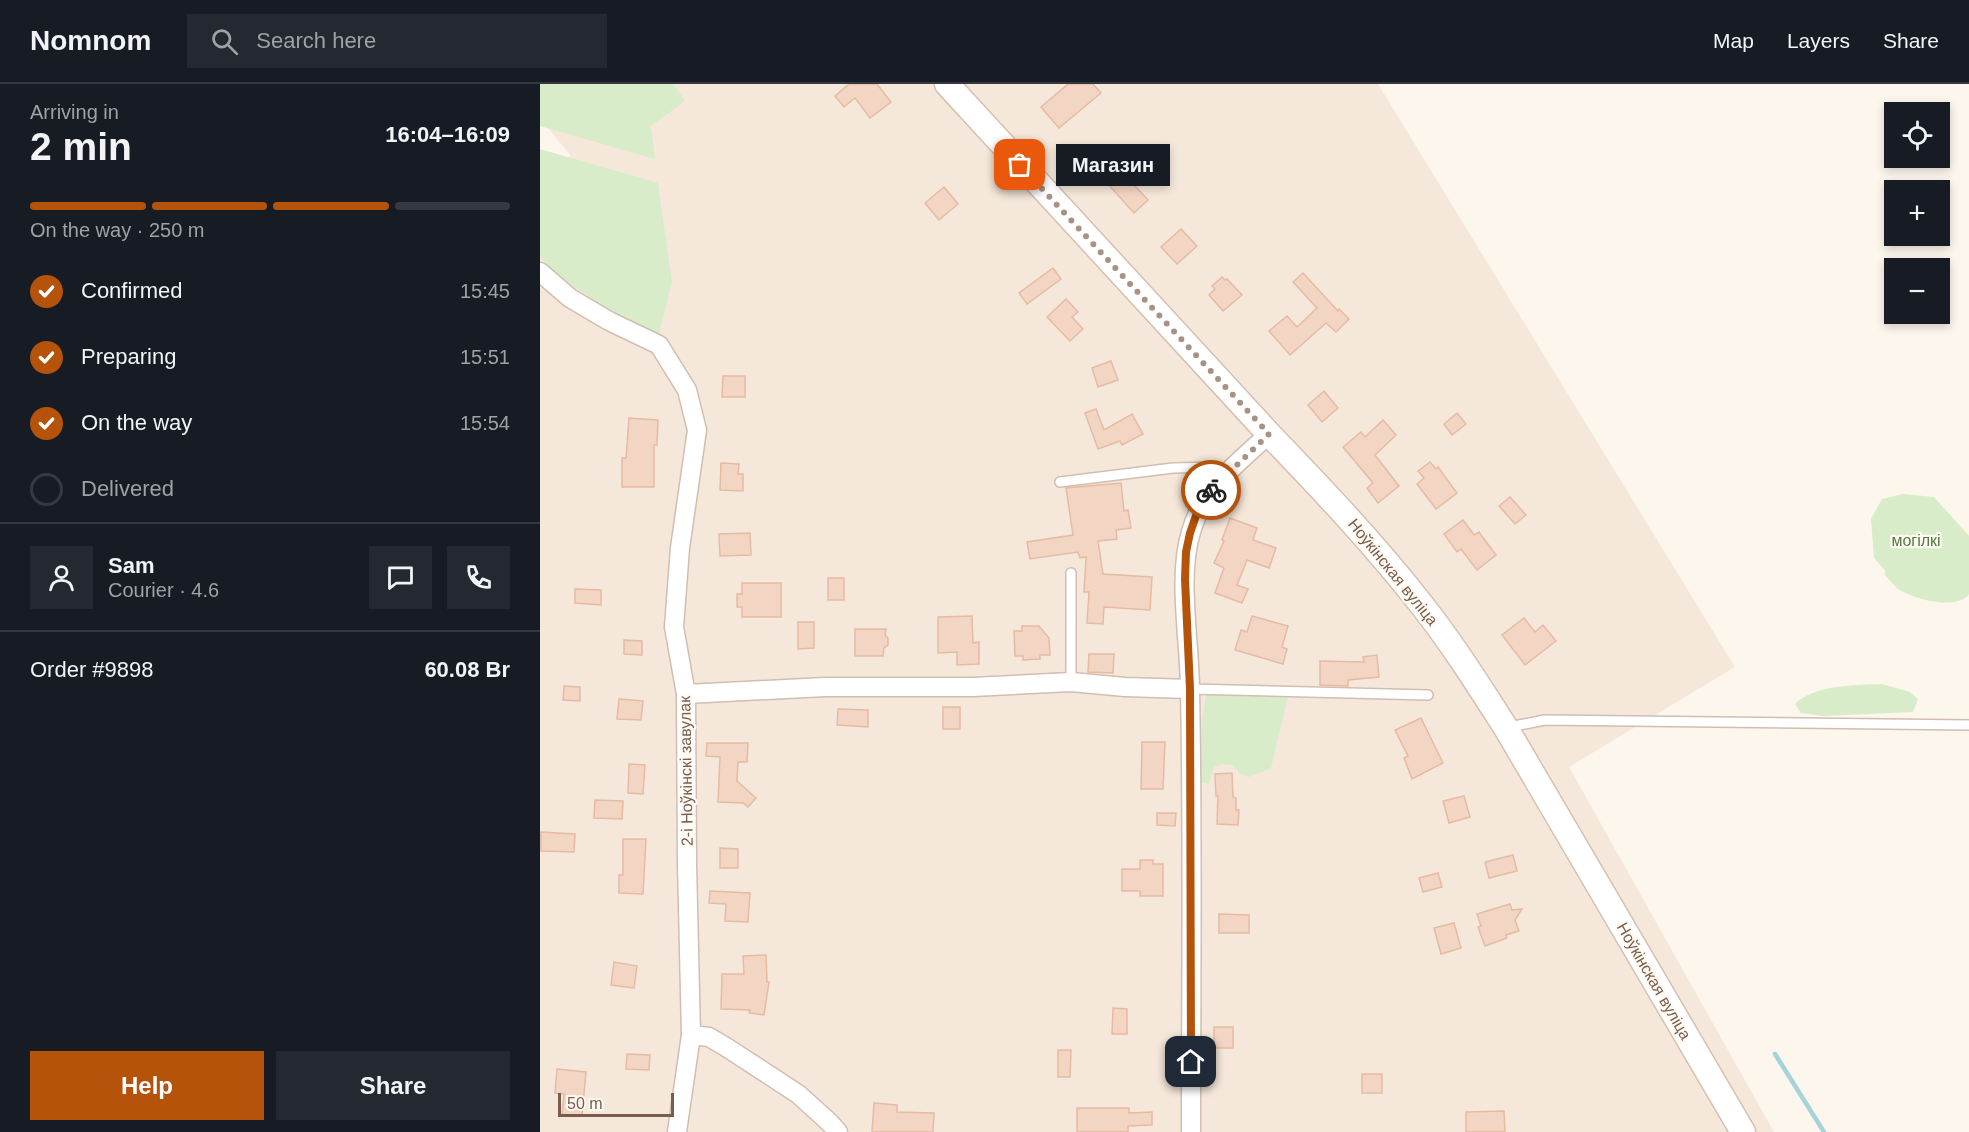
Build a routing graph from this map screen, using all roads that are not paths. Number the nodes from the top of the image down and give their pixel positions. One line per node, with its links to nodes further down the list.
1 (947, 84): 3 (main road, Ноўкінская вуліца)
2 (540, 272): 9 (street, 2-і Ноўкінскі завулак)
3 (1269, 434): 4 (street); 12 (main road, Ноўкінская вуліца)
4 (1226, 474): 5 (lane); 8 (street)
5 (1060, 482)
6 (1071, 573): 7 (lane)
7 (1071, 682): 8 (street); 9 (street)
8 (1190, 689): 10 (lane); 16 (street)
9 (686, 694): 13 (street, 2-і Ноўкінскі завулак)
10 (1428, 694)
11 (1969, 725): 12 (lane)
12 (1506, 728): 17 (main road, Ноўкінская вуліца)
13 (691, 1035): 14 (street, 2-і Ноўкінскі завулак); 15 (street)
14 (677, 1132)
15 (838, 1132)
16 (1191, 1132)
17 (1743, 1132)

